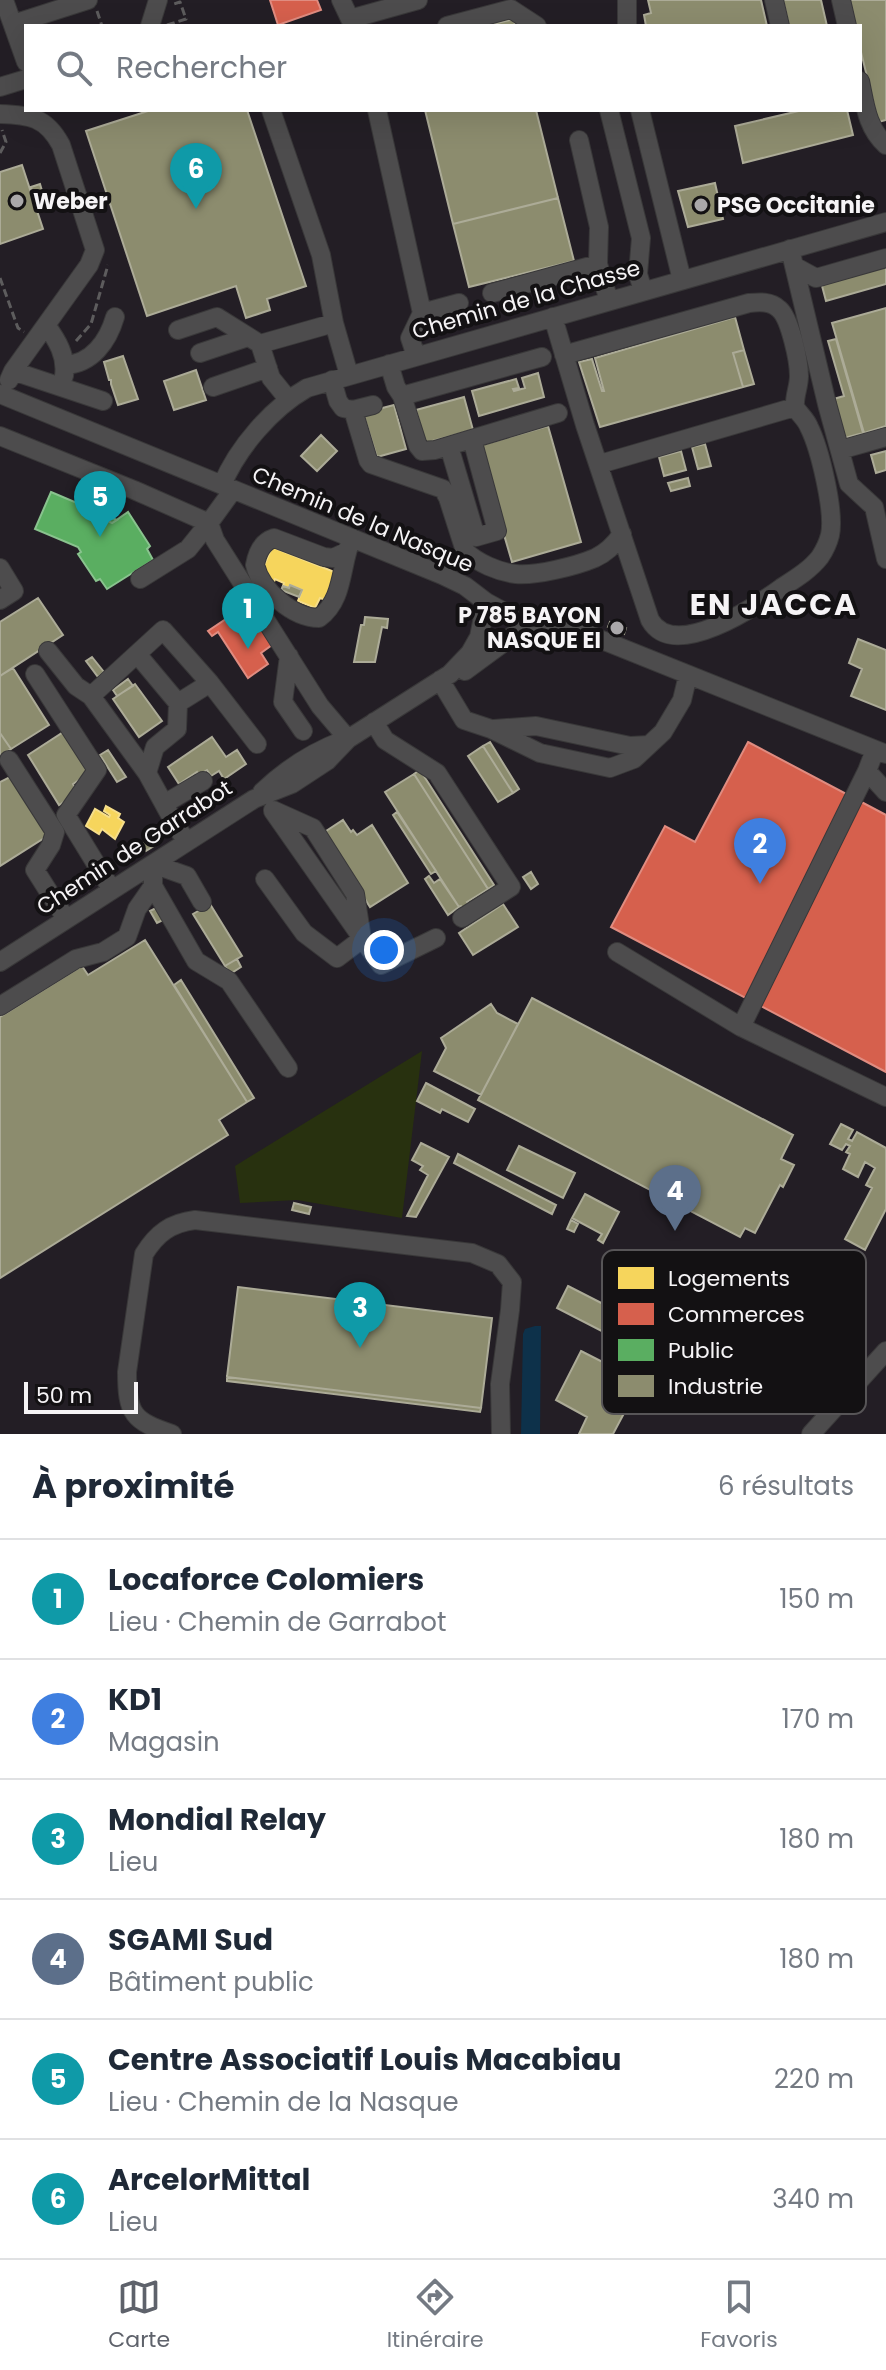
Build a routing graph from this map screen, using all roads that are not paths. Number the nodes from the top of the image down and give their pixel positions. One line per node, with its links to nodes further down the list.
1 (88, 0): 8 (street)
2 (158, 0): 9 (street)
3 (341, 0): 4 (street)
4 (418, 0)
5 (627, 0): 12 (street)
6 (774, 0): 13 (street)
7 (841, 0): 14 (street)
8 (6, 13): 15 (street)
9 (151, 24)
10 (455, 24): 11 (street)
11 (534, 24)
12 (627, 24)
13 (780, 24)
14 (847, 24)
15 (19, 43): 16 (street); 17 (street)
16 (0, 49)
17 (24, 57)
18 (24, 80): 19 (street)
19 (0, 87)
20 (862, 90): 27 (street)
21 (272, 112): 40 (street)
22 (377, 112): 37 (street)
23 (610, 112): 33 (street)
24 (640, 112): 32 (street)
25 (0, 114): 41 (street)
26 (579, 140): 31 (street)
27 (886, 145)
28 (886, 222): 29 (street, Chemin de la Chasse)
29 (792, 258): 30 (street); 32 (street, Chemin de la Chasse); 67 (street)
30 (886, 258)
31 (598, 264): 34 (street); 35 (street)
32 (682, 280): 33 (street, Chemin de la Chasse)
33 (643, 291): 35 (street, Chemin de la Chasse)
34 (492, 293)
35 (609, 301): 39 (street, Chemin de la Chasse)
36 (459, 303): 37 (street)
37 (422, 313): 46 (street)
38 (115, 317): 49 (street)
39 (553, 317): 45 (street); 46 (street, Chemin de la Chasse)
40 (334, 323): 43 (street); 52 (street)
41 (46, 325): 49 (street); 51 (street)
42 (178, 330): 43 (street)
43 (254, 341): 44 (street); 50 (street)
44 (200, 353)
45 (564, 355): 60 (street); 68 (street)
46 (416, 356): 48 (street, Chemin de la Chasse)
47 (542, 357): 55 (street)
48 (389, 364): 52 (street, Chemin de la Chasse); 55 (street)
49 (65, 365): 53 (street)
50 (268, 368): 54 (street); 57 (street)
51 (13, 371): 53 (street); 56 (street)
52 (341, 377): 57 (street, Chemin de la Chasse); 61 (street)
53 (61, 386): 58 (street)
54 (213, 387)
55 (402, 396): 66 (street)
56 (2, 399): 69 (street, Chemin de la Nasque)
57 (288, 399): 69 (street, Chemin de la Chasse)
58 (103, 401)
59 (373, 405): 61 (street)
60 (795, 407): 68 (street); 71 (street)
61 (353, 410): 71 (street)
62 (558, 413): 65 (street)
63 (0, 436): 70 (street)
64 (886, 437): 67 (street)
65 (472, 439): 66 (street); 66 (street)
66 (449, 446)
67 (840, 450): 73 (street)
68 (600, 464): 71 (street)
69 (227, 488): 70 (street, Chemin de la Chasse); 72 (street, Chemin de la Nasque)
70 (209, 523): 75 (street, Chemin de la Chasse); 81 (street)
71 (622, 534)
72 (349, 545): 72 (street); 77 (street, Chemin de la Nasque)
73 (886, 559)
74 (0, 568): 76 (street)
75 (140, 579)
76 (0, 600)
77 (486, 602): 78 (street, Chemin de la Nasque); 84 (street, Chemin de Garrabot)
78 (530, 623): 83 (street, Chemin de la Nasque); 84 (street, Chemin de Garrabot)
79 (48, 651): 86 (street)
80 (137, 654): 85 (street); 86 (street); 87 (street)
81 (289, 656): 90 (street); 91 (street)
82 (35, 674): 106 (street)
83 (688, 675): 93 (street); 94 (street, Chemin de la Nasque)
84 (445, 677): 88 (street, Chemin de Garrabot); 89 (street)
85 (210, 683): 87 (street); 92 (street)
86 (91, 696): 97 (street)
87 (178, 703): 97 (street)
88 (374, 722): 91 (street, Chemin de Garrabot); 108 (street)
89 (491, 729): 93 (street); 93 (street)
90 (303, 731)
91 (348, 739): 100 (street, Chemin de Garrabot)
92 (257, 744)
93 (649, 745)
94 (881, 752): 96 (street)
95 (9, 760): 109 (street)
96 (867, 771): 99 (street); 115 (street)
97 (147, 773): 101 (street)
98 (203, 781): 101 (street)
99 (886, 792)
100 (254, 799): 102 (street, Chemin de Garrabot); 111 (street)
101 (164, 804): 102 (street)
102 (187, 842): 103 (street, Chemin de Garrabot)
103 (153, 864): 105 (street); 106 (street, Chemin de Garrabot); 107 (street)
104 (265, 879): 111 (street)
105 (153, 886): 114 (street); 116 (street)
106 (112, 890): 109 (street, Chemin de Garrabot)
107 (202, 902)
108 (462, 918)
109 (66, 919): 113 (street, Chemin de Garrabot)
110 (436, 938): 111 (street)
111 (362, 939)
112 (617, 952): 115 (street)
113 (0, 962)
114 (0, 1006)
115 (741, 1027): 117 (street)
116 (288, 1068)
117 (886, 1097)
118 (886, 1351): 119 (street)
119 (866, 1373)
120 (829, 1414): 123 (street)
121 (172, 1434): 122 (street)
122 (501, 1434)
123 (811, 1434)

